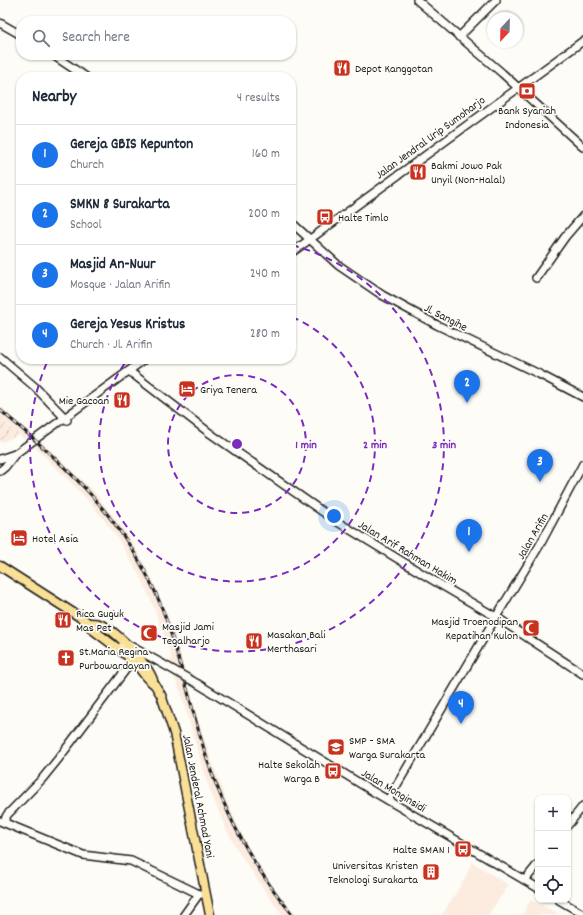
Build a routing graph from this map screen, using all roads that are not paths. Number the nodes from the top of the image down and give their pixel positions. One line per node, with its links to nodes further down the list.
1 (417, 0): 5 (main road)
2 (496, 0): 5 (main road)
3 (0, 23): 4 (main road)
4 (16, 32)
5 (459, 37): 9 (main road)
6 (583, 41): 9 (main road, Jalan Jendral Urip Sumoharjo)
7 (60, 60): 8 (main road)
8 (78, 72)
9 (518, 88): 10 (main road); 13 (main road, Jalan Jendral Urip Sumoharjo)
10 (583, 147)
11 (583, 216): 15 (main road)
12 (296, 226): 13 (main road, Jl. Sangihe)
13 (310, 239): 14 (main road, Jalan Jendral Urip Sumoharjo); 19 (main road, Jl. Sangihe)
14 (296, 249)
15 (536, 278)
16 (0, 357): 20 (main road)
17 (139, 364): 18 (main road)
18 (129, 371): 20 (main road); 26 (main road, Jalan Arif Rahman Hakim)
19 (583, 397)
20 (66, 420): 21 (main road)
21 (15, 454): 22 (main road); 24 (main road)
22 (0, 459)
23 (583, 464): 26 (main road, Jalan Arifin)
24 (0, 471)
25 (0, 566): 27 (main road, Jalan Jenderal Achmad Yani)
26 (496, 617): 31 (main road, Jalan Arif Rahman Hakim); 33 (main road, Jalan Arifin)
27 (89, 623): 28 (main road, Jalan Jenderal Achmad Yani); 29 (main road, Jalan Jenderal Achmad Yani)
28 (127, 644): 29 (main road); 32 (main road, Jalan Jenderal Achmad Yani); 33 (main road, Jalan Monginsidi, bridge)
29 (119, 648): 30 (main road, Jalan Jenderal Achmad Yani)
30 (133, 660): 32 (main road, Jalan Jenderal Achmad Yani); 36 (main road)
31 (583, 674)
32 (155, 685): 40 (main road, Jalan Jenderal Achmad Yani)
33 (388, 800): 38 (main road, Jalan Monginsidi)
34 (583, 806): 35 (main road)
35 (571, 821)
36 (2, 822): 40 (main road)
37 (536, 867): 38 (main road)
38 (525, 880): 39 (main road, Jalan Monginsidi)
39 (535, 886)
40 (202, 894): 43 (main road); 44 (main road, Jalan Jenderal Achmad Yani)
41 (563, 903): 42 (main road)
42 (583, 914)
43 (184, 915)
44 (210, 915)

